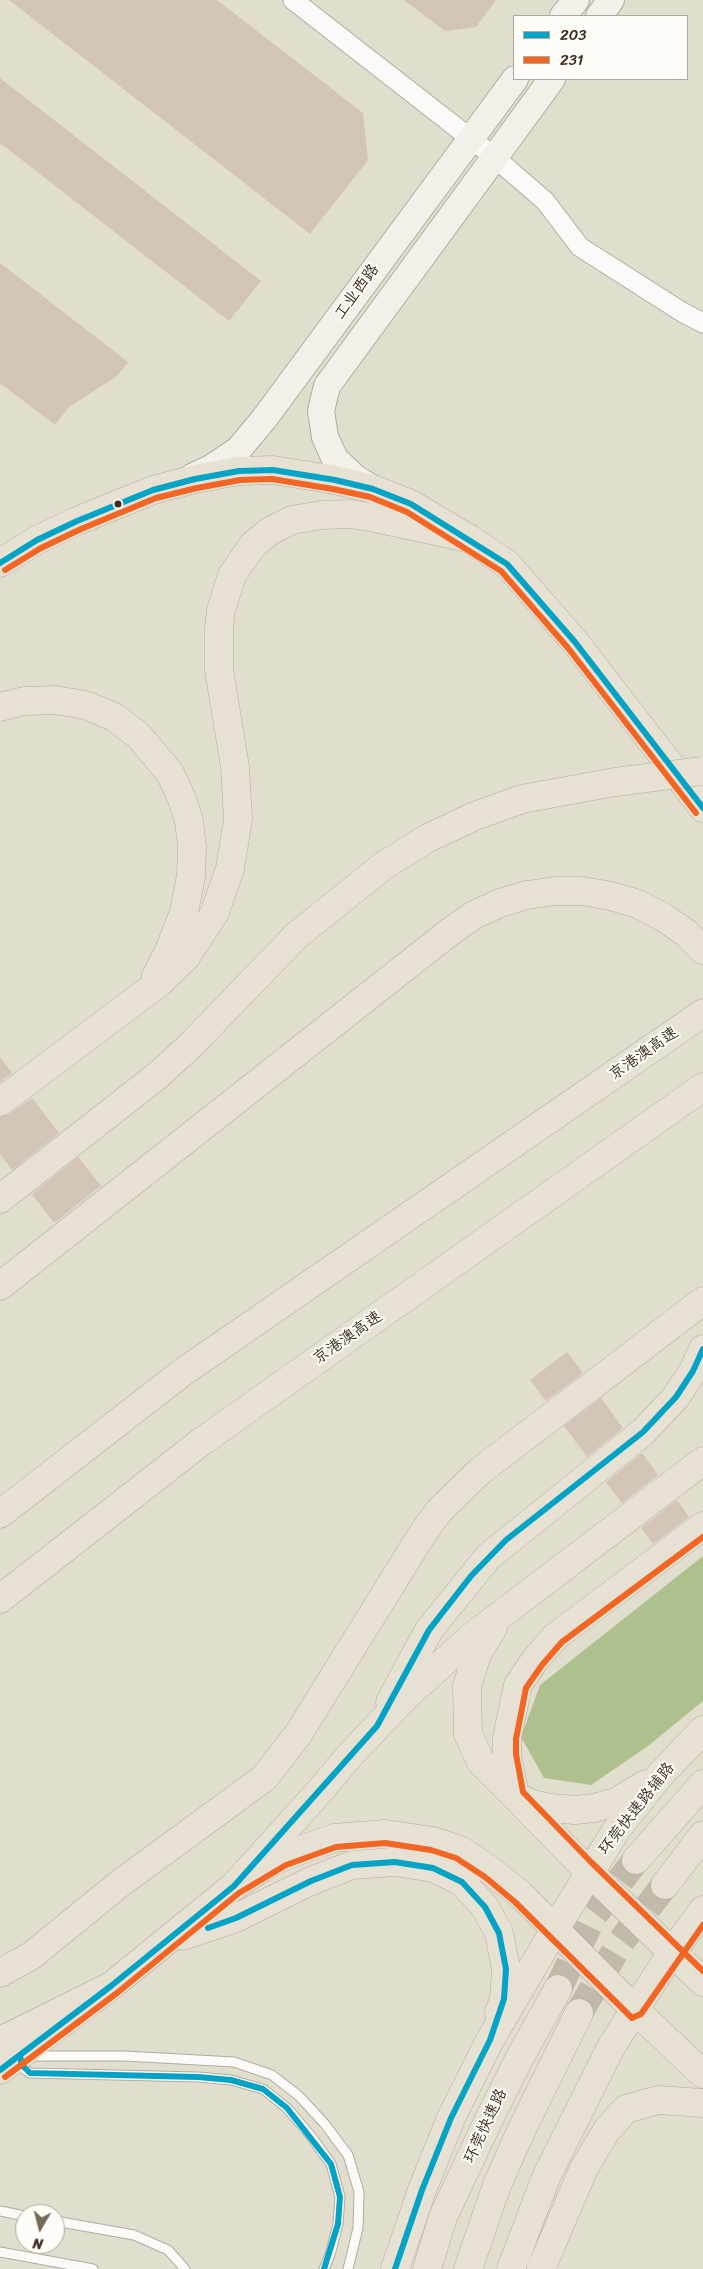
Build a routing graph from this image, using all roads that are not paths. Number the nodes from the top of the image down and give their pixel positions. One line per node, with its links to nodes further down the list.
1 (293, 0): 8 (street)
2 (576, 0): 4 (street)
3 (611, 0): 5 (street)
4 (564, 15)
5 (600, 15)
6 (514, 80): 8 (street, 工业西路)
7 (551, 80): 9 (street, 工业西路)
8 (470, 138): 9 (street); 11 (street, 工业西路)
9 (493, 156): 10 (street); 12 (street, 工业西路)
10 (703, 323)
11 (180, 483): 12 (main road); 14 (main road)
12 (374, 489): 13 (main road)
13 (468, 538): 17 (main road); 19 (main road)
14 (0, 562)
15 (0, 707): 19 (main road)
16 (703, 771): 23 (main road, bridge)
17 (703, 808)
18 (703, 950): 24 (main road)
19 (145, 994): 22 (main road)
20 (703, 1013): 28 (main road, 京港澳高速)
21 (703, 1087): 30 (main road, 京港澳高速)
22 (0, 1102)
23 (0, 1199)
24 (0, 1286)
25 (703, 1301): 46 (main road)
26 (703, 1349): 32 (main road)
27 (703, 1461): 31 (main road)
28 (0, 1514)
29 (703, 1526): 36 (main road)
30 (0, 1599)
31 (501, 1615): 32 (main road); 36 (main road)
32 (377, 1726): 41 (main road)
33 (703, 1730): 34 (main road, 环莞快速路辅路)
34 (660, 1775): 36 (main road); 39 (main road, 环莞快速路辅路)
35 (703, 1784): 38 (main road)
36 (515, 1796): 39 (main road)
37 (703, 1836): 40 (main road)
38 (636, 1860)
39 (589, 1872): 43 (main road, 环莞快速路辅路); 45 (main road)
40 (666, 1885)
41 (234, 1886): 43 (main road); 44 (main road)
42 (703, 1910): 45 (main road)
43 (554, 1929): 50 (main road); 54 (main road, 环莞快速路辅路)
44 (169, 1940): 48 (main road); 54 (main road)
45 (672, 1952): 47 (main road); 50 (main road)
46 (0, 1973)
47 (703, 1982)
48 (112, 1986): 52 (main road); 55 (main road)
49 (558, 1989): 67 (main road, 环莞快速路)
50 (634, 2009): 56 (main road); 69 (main road)
51 (579, 2013): 68 (main road, 环莞快速路)
52 (46, 2017): 53 (main road); 55 (main road)
53 (0, 2026)
54 (490, 2040): 66 (main road, 环莞快速路辅路)
55 (7, 2056): 64 (lane); 65 (lane)
56 (703, 2074)
57 (703, 2103): 70 (main road)
58 (0, 2211): 59 (lane)
59 (15, 2214)
60 (65, 2223): 63 (lane)
61 (0, 2252): 62 (lane)
62 (94, 2269)
63 (186, 2269)
64 (324, 2269)
65 (348, 2269)
66 (395, 2269)
67 (427, 2269)
68 (468, 2269)
69 (511, 2269)
70 (541, 2269)

